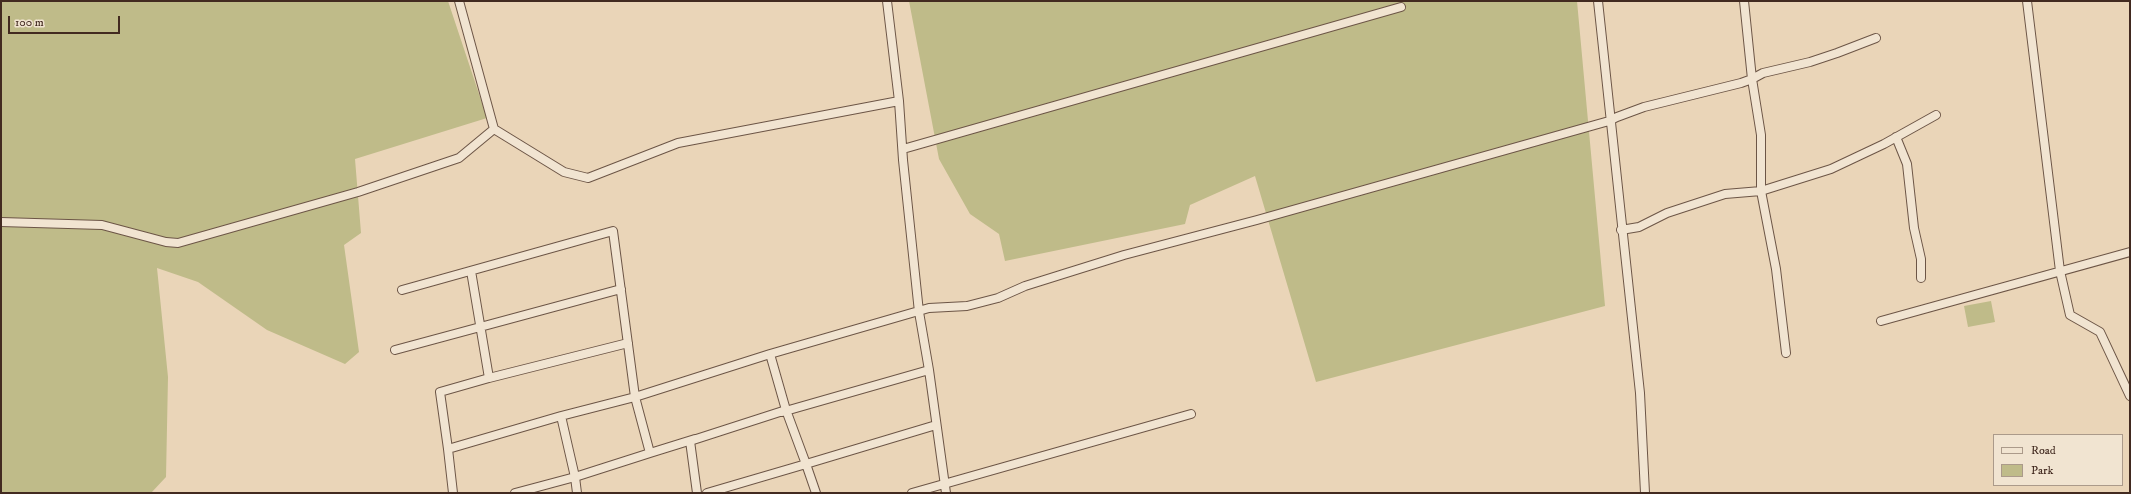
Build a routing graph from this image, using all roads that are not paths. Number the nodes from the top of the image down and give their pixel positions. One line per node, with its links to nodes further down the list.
1 (459, 1): 12 (street)
2 (887, 1): 9 (street)
3 (1598, 1): 11 (street)
4 (1744, 1): 8 (street)
5 (2027, 1): 20 (street)
6 (1400, 7): 14 (street)
7 (1876, 38): 8 (street)
8 (1752, 79): 11 (street); 15 (street)
9 (899, 101): 12 (street); 14 (street)
10 (1936, 115): 13 (street)
11 (1609, 122): 17 (street); 24 (street)
12 (494, 129): 16 (street)
13 (1896, 138): 15 (street); 21 (street)
14 (903, 149): 24 (street)
15 (1761, 191): 17 (street); 29 (street)
16 (1, 222)
17 (1621, 230): 51 (street)
18 (2130, 252): 20 (street)
19 (470, 271): 22 (street); 23 (street); 26 (street)
20 (2060, 271): 25 (street); 33 (street)
21 (1921, 278)
22 (621, 289): 26 (street); 27 (street)
23 (402, 290)
24 (918, 312): 30 (street); 31 (street)
25 (1881, 321)
26 (481, 326): 28 (street); 32 (street)
27 (628, 343): 32 (street); 34 (street)
28 (395, 350)
29 (1786, 352)
30 (770, 354): 34 (street); 35 (street)
31 (929, 370): 35 (street); 38 (street)
32 (489, 378): 39 (street)
33 (2130, 396)
34 (635, 397): 37 (street); 40 (street)
35 (786, 410): 40 (street); 41 (street); 47 (street)
36 (1191, 414): 43 (street)
37 (561, 416): 39 (street); 42 (street)
38 (936, 425): 41 (street); 43 (street)
39 (448, 449): 44 (street)
40 (650, 453): 42 (street)
41 (806, 464): 48 (street); 49 (street)
42 (575, 477): 45 (street); 46 (street)
43 (945, 489): 50 (street)
44 (453, 493)
45 (515, 493)
46 (577, 493)
47 (697, 493)
48 (707, 493)
49 (816, 493)
50 (912, 493)
51 (1645, 493)

